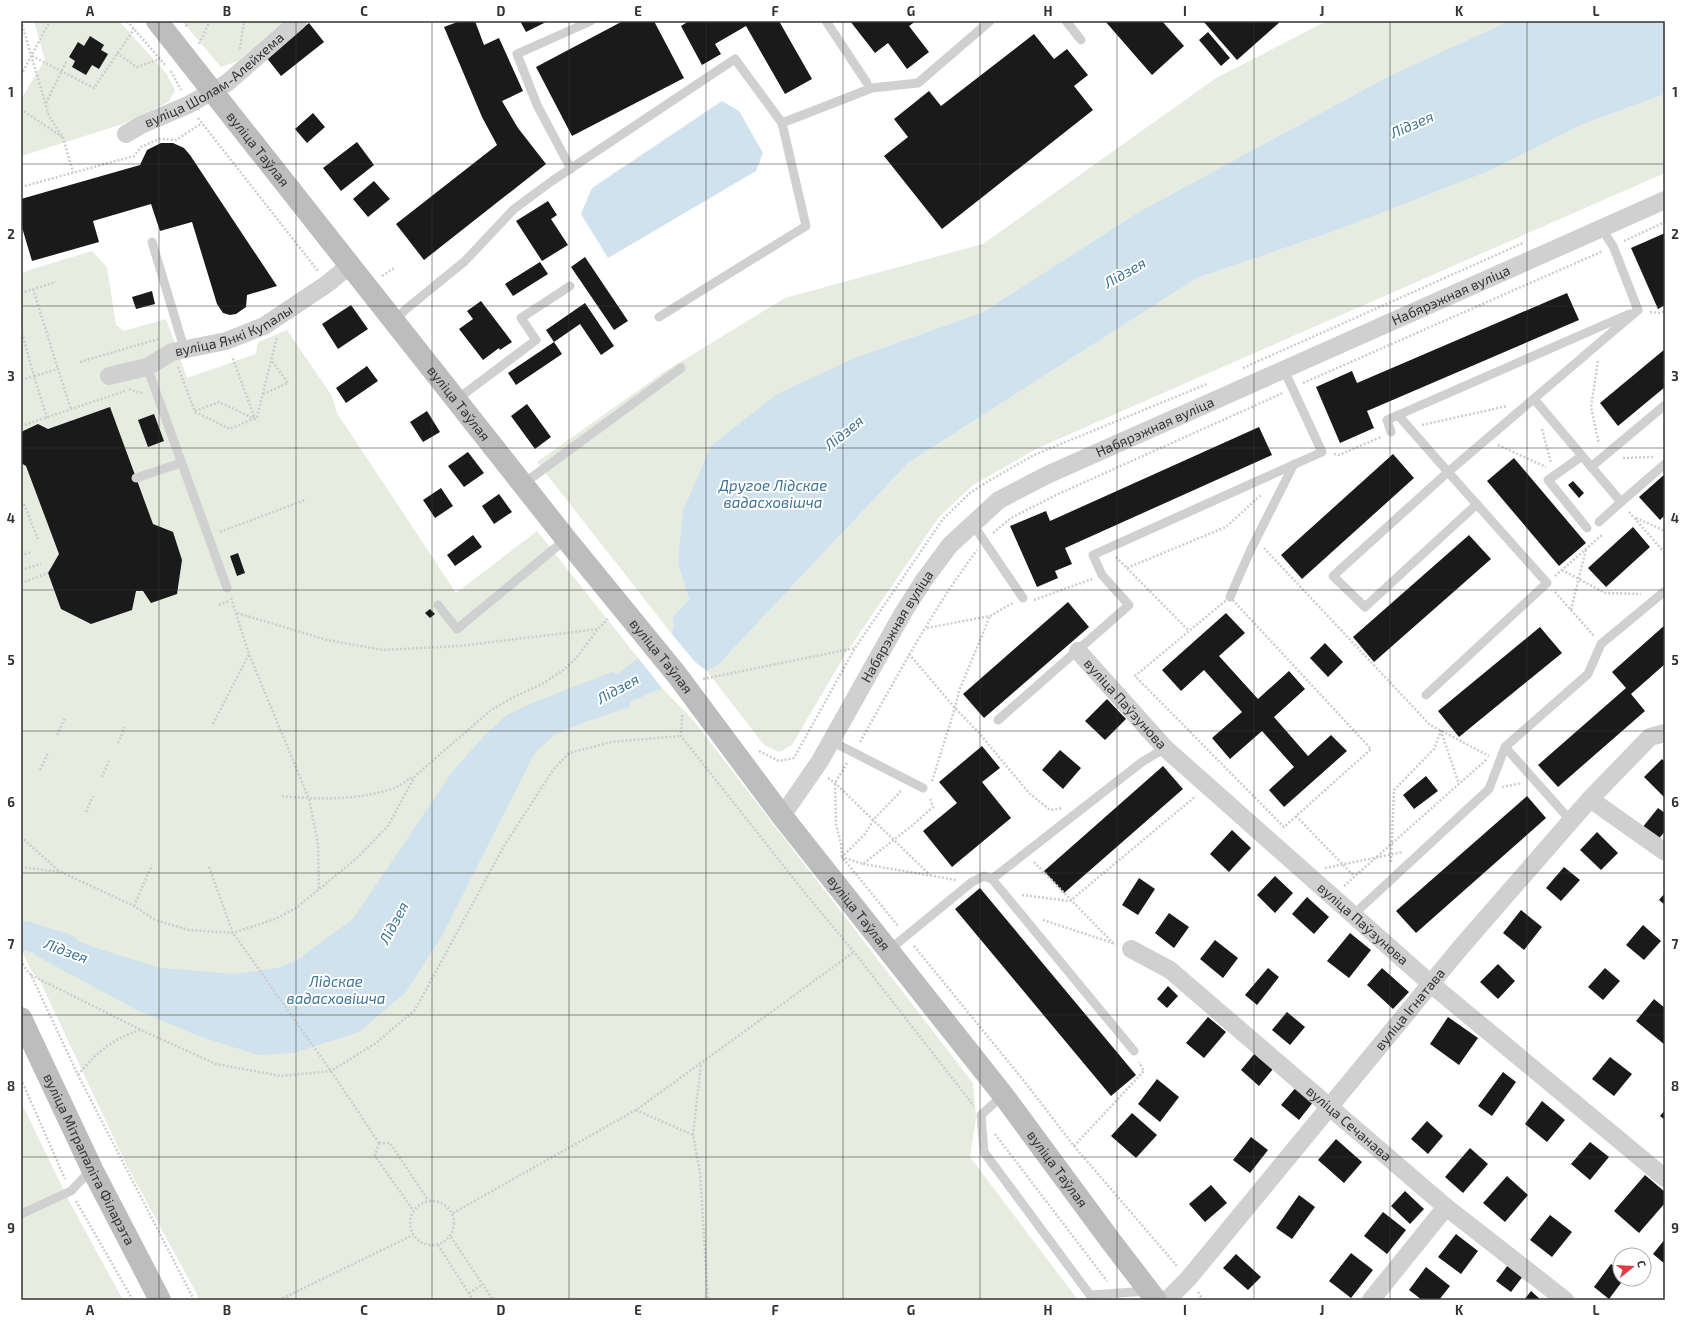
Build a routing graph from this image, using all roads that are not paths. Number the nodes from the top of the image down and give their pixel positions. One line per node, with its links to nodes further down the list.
1 (157, 21): 9 (main road, вуліца Таўлая)
2 (298, 21): 9 (street, вуліца Шолам-Алейхема)
3 (591, 21): 12 (lane)
4 (826, 21): 8 (lane)
5 (990, 21): 10 (lane)
6 (1066, 21): 7 (lane)
7 (1081, 40)
8 (867, 82)
9 (212, 91): 11 (street, вуліца Шолам-Алейхема); 16 (main road, вуліца Таўлая)
10 (782, 123): 12 (lane); 19 (lane)
11 (126, 134)
12 (571, 169): 20 (lane)
13 (1665, 200): 14 (street, Набярэжная вуліца)
14 (1601, 228): 18 (lane); 24 (street, Набярэжная вуліца)
15 (152, 242): 21 (lane)
16 (350, 265): 20 (main road, вуліца Таўлая); 21 (street, вуліца Янкі Купалы)
17 (570, 286): 27 (lane)
18 (1638, 310): 26 (lane); 29 (lane)
19 (659, 317)
20 (394, 322): 27 (main road, вуліца Таўлая)
21 (178, 344): 22 (street, вуліца Янкі Купалы)
22 (147, 367): 25 (street, вуліца Янкі Купалы); 32 (lane)
23 (681, 368): 38 (lane)
24 (1284, 370): 33 (lane); 42 (street, Набярэжная вуліца)
25 (109, 376)
26 (1534, 399): 31 (lane); 36 (lane)
27 (456, 400): 38 (main road, вуліца Таўлая)
28 (1665, 405): 35 (lane)
29 (1398, 415): 30 (lane); 36 (lane)
30 (1392, 432)
31 (1582, 456): 35 (lane); 43 (lane)
32 (181, 462): 37 (lane); 45 (lane)
33 (1294, 464): 47 (lane); 50 (lane)
34 (1665, 464): 39 (lane)
35 (1591, 467): 39 (lane)
36 (1448, 472): 40 (lane); 40 (lane)
37 (136, 478)
38 (523, 484): 44 (main road, вуліца Таўлая)
39 (1621, 502): 41 (lane)
40 (1477, 504): 51 (lane)
41 (1599, 522)
42 (972, 523): 48 (lane); 55 (street, Набярэжная вуліца)
43 (1587, 528)
44 (566, 539): 49 (lane); 60 (main road, вуліца Таўлая)
45 (227, 588)
46 (1663, 593): 56 (lane)
47 (1230, 597)
48 (1023, 598)
49 (438, 605)
50 (1078, 651): 52 (lane); 57 (street, вуліца Паўзунова)
51 (1426, 695)
52 (998, 720)
53 (1665, 722): 54 (lane)
54 (1658, 735): 59 (street, вуліца Ігнатава)
55 (831, 741): 58 (lane); 60 (street, Набярэжная вуліца)
56 (1506, 747): 61 (lane); 64 (lane)
57 (1165, 748): 63 (lane); 64 (street, вуліца Паўзунова)
58 (927, 787)
59 (1590, 799): 61 (street, вуліца Ігнатава); 62 (street)
60 (782, 816): 66 (main road, вуліца Таўлая)
61 (1571, 821): 67 (street, вуліца Ігнатава)
62 (1665, 852)
63 (992, 879): 66 (lane); 69 (lane)
64 (1353, 915): 67 (street, вуліца Паўзунова)
65 (1131, 949): 71 (street, вуліца Сечанава)
66 (889, 950): 70 (main road, вуліца Таўлая)
67 (1432, 984): 71 (street, вуліца Ігнатава); 73 (street, вуліца Паўзунова)
68 (21, 1018): 72 (main road, вуліца Мітрапаліта Філарэта)
69 (1134, 1051)
70 (1003, 1095): 76 (main road, вуліца Таўлая); 76 (lane)
71 (1330, 1108): 74 (street, вуліца Сечанава); 76 (street, вуліца Ігнатава)
72 (92, 1169): 75 (lane); 77 (main road, вуліца Мітрапаліта Філарэта)
73 (1665, 1178)
74 (1446, 1207): 78 (street); 79 (street, вуліца Сечанава)
75 (21, 1214)
76 (1157, 1297)
77 (160, 1300)
78 (1370, 1300)
79 (1565, 1300)

